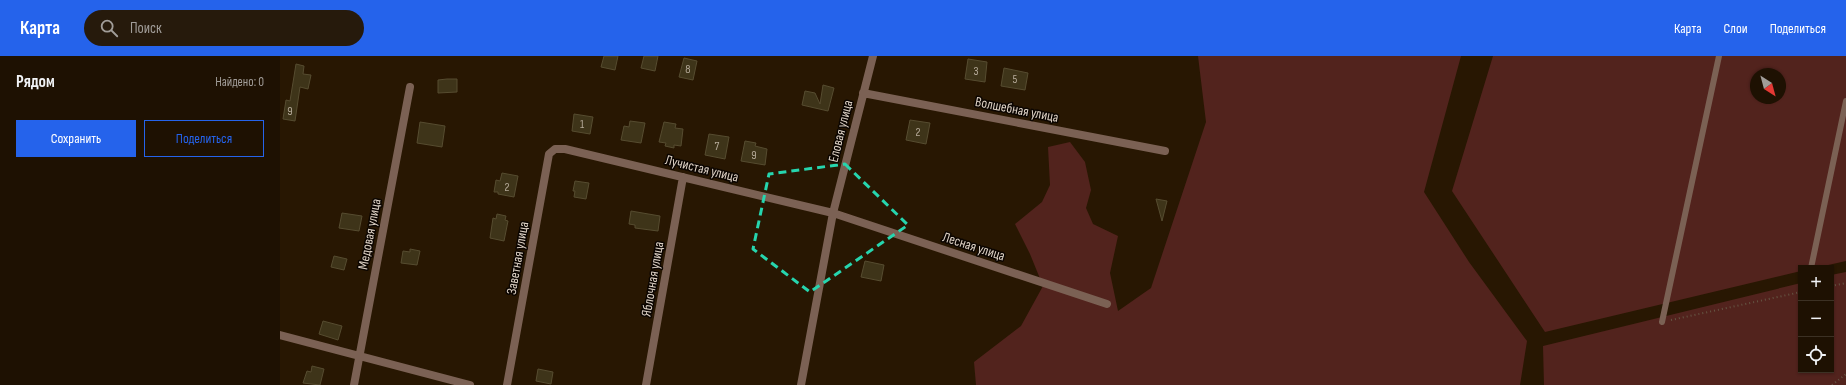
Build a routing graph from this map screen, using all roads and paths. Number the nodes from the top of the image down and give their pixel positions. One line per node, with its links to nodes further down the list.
1 (873, 56): 4 (street, Еловая улица)
2 (1719, 56): 15 (lane)
3 (410, 87): 17 (street, Медовая улица)
4 (863, 94): 7 (street, Волшебная улица); 9 (street, Еловая улица)
5 (1846, 101): 10 (lane)
6 (566, 149): 8 (street, Лучистая улица); 21 (street, Заветная улица)
7 (1165, 151)
8 (683, 177): 9 (street, Лучистая улица); 22 (street, Яблочная улица)
9 (833, 213): 14 (street, Лесная улица); 23 (street, Еловая улица)
10 (1812, 265)
11 (1846, 282): 12 (path)
12 (1834, 285)
13 (1798, 293): 15 (path)
14 (1107, 304)
15 (1662, 322)
16 (280, 335): 17 (street)
17 (360, 356): 19 (street, Медовая улица); 20 (street)
18 (1846, 374): 24 (path)
19 (354, 385)
20 (470, 385)
21 (508, 385)
22 (646, 385)
23 (801, 385)
24 (1832, 385)

